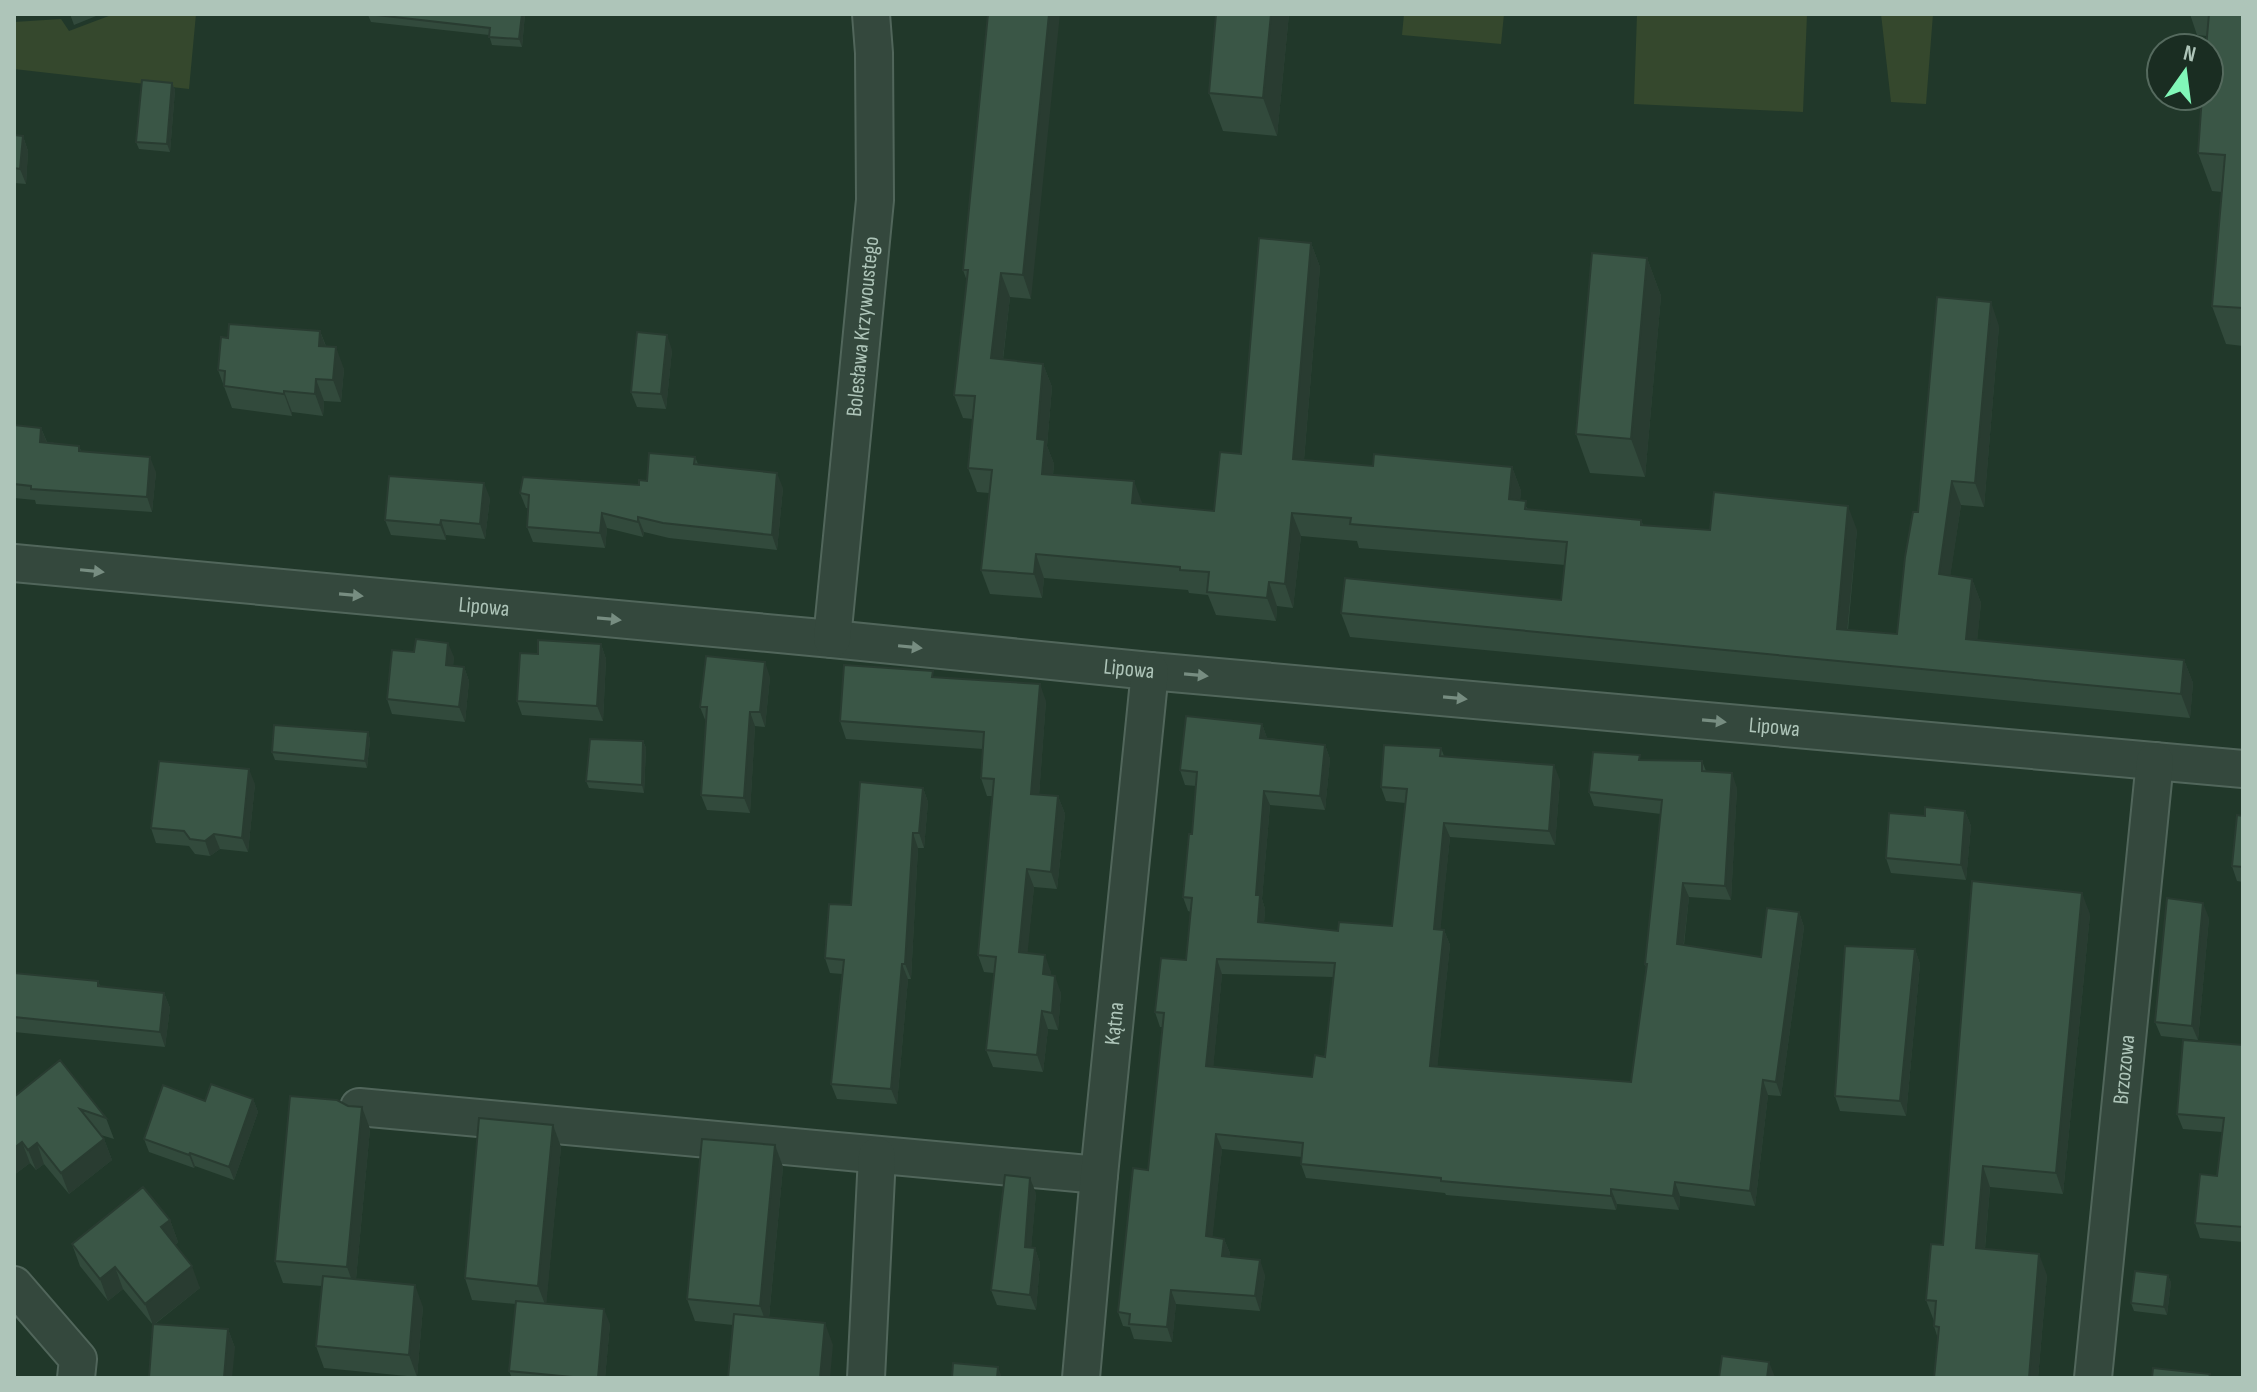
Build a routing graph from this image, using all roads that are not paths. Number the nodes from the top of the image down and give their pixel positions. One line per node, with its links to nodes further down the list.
1 (871, 14): 3 (street, Bolesława Krzywoustego)
2 (14, 563): 3 (street, Lipowa, one-way to 3)
3 (832, 639): 4 (street, Lipowa, one-way to 4)
4 (1150, 671): 5 (street, Lipowa, one-way to 5); 9 (street, Kątna)
5 (2155, 761): 6 (street, Lipowa); 14 (street, Brzozowa)
6 (2243, 769)
7 (359, 1107): 8 (street)
8 (877, 1156): 9 (street); 12 (street)
9 (1099, 1175): 13 (street, Kątna)
10 (14, 1285): 11 (street)
11 (76, 1378)
12 (866, 1378)
13 (1081, 1378)
14 (2093, 1378)

